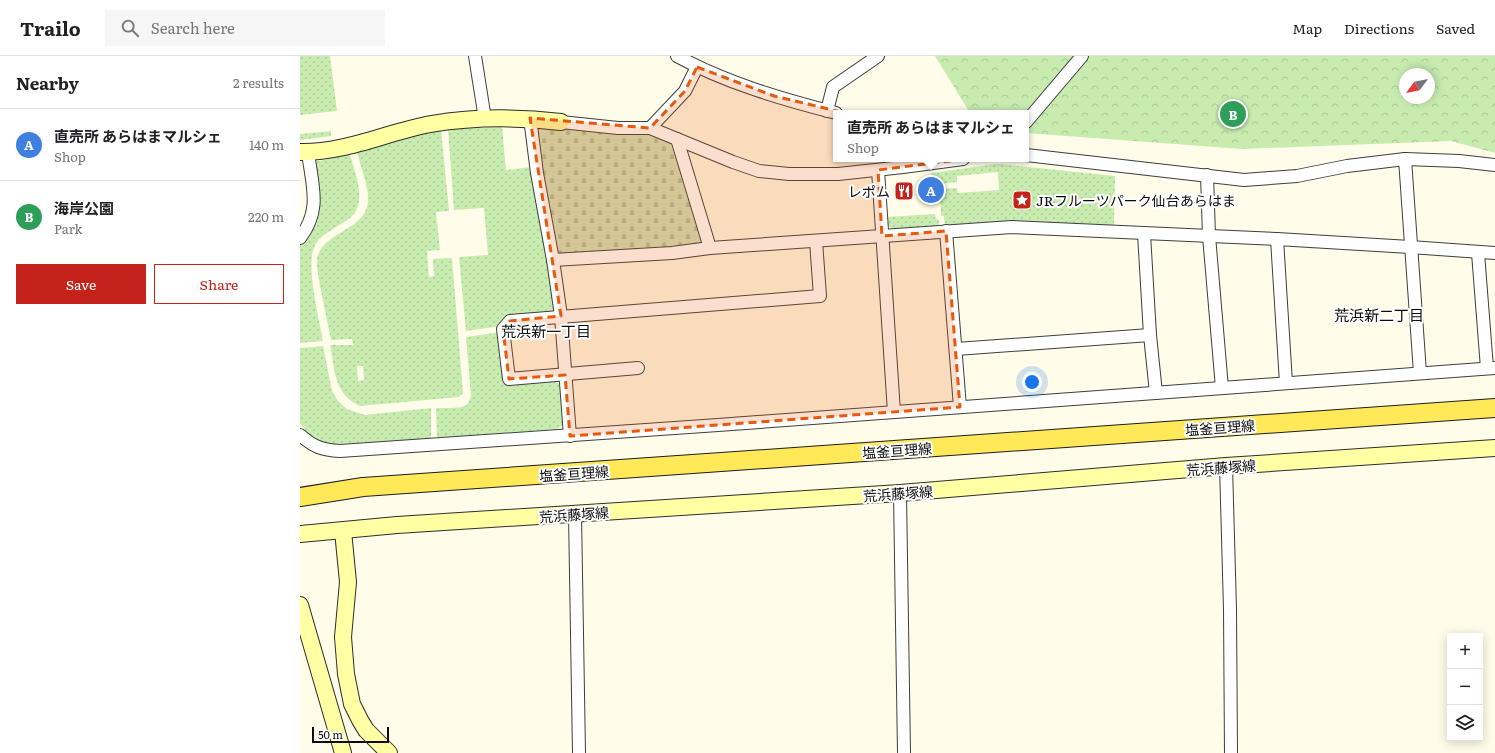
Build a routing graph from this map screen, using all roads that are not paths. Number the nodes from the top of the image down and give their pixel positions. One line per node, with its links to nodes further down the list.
1 (475, 56): 9 (street)
2 (677, 56): 5 (street)
3 (878, 56): 6 (street)
4 (1082, 56): 8 (street)
5 (697, 67): 6 (street); 11 (street)
6 (831, 112)
7 (530, 118): 9 (street); 10 (street); 31 (street)
8 (1029, 118)
9 (485, 119): 13 (street)
10 (561, 122): 11 (street)
11 (650, 128): 12 (street)
12 (677, 139): 18 (street); 28 (street)
13 (304, 152): 24 (street)
14 (1029, 155): 19 (street)
15 (1406, 159): 17 (street); 19 (street); 27 (street)
16 (940, 162): 18 (street)
17 (1495, 165)
18 (878, 170): 22 (street)
19 (1207, 175): 23 (street)
20 (946, 231): 21 (street); 22 (street); 34 (street)
21 (1144, 234): 23 (street); 33 (street)
22 (882, 236): 26 (street); 44 (street)
23 (1209, 236): 25 (street); 40 (street)
24 (300, 238)
25 (1277, 239): 27 (street); 39 (street)
26 (816, 241): 28 (street); 32 (street)
27 (1410, 247): 29 (street); 37 (street)
28 (710, 248): 31 (street)
29 (1478, 253): 30 (street); 36 (street)
30 (1495, 254)
31 (554, 260): 32 (street)
32 (561, 316): 38 (street); 38 (street)
33 (1150, 335): 34 (street); 41 (street)
34 (956, 349): 42 (street)
35 (638, 368): 38 (street)
36 (1491, 368): 37 (street)
37 (1420, 372): 39 (street)
38 (565, 375): 46 (street)
39 (1286, 383): 40 (street)
40 (1222, 388): 41 (street)
41 (1156, 393): 42 (street)
42 (960, 407): 44 (street)
43 (1495, 408): 50 (main road, 塩釜亘理線)
44 (894, 412): 46 (street)
45 (300, 435): 46 (street)
46 (570, 436)
47 (1495, 448): 48 (street, 荒浜藤塚線)
48 (1226, 466): 49 (street, 荒浜藤塚線); 59 (street)
49 (900, 493): 51 (street, 荒浜藤塚線); 58 (street)
50 (300, 497)
51 (575, 514): 52 (street, 荒浜藤塚線); 57 (street)
52 (343, 531): 53 (street, 荒浜藤塚線); 56 (street)
53 (300, 534)
54 (300, 605): 55 (street)
55 (343, 753)
56 (389, 753)
57 (579, 753)
58 (904, 753)
59 (1231, 753)

